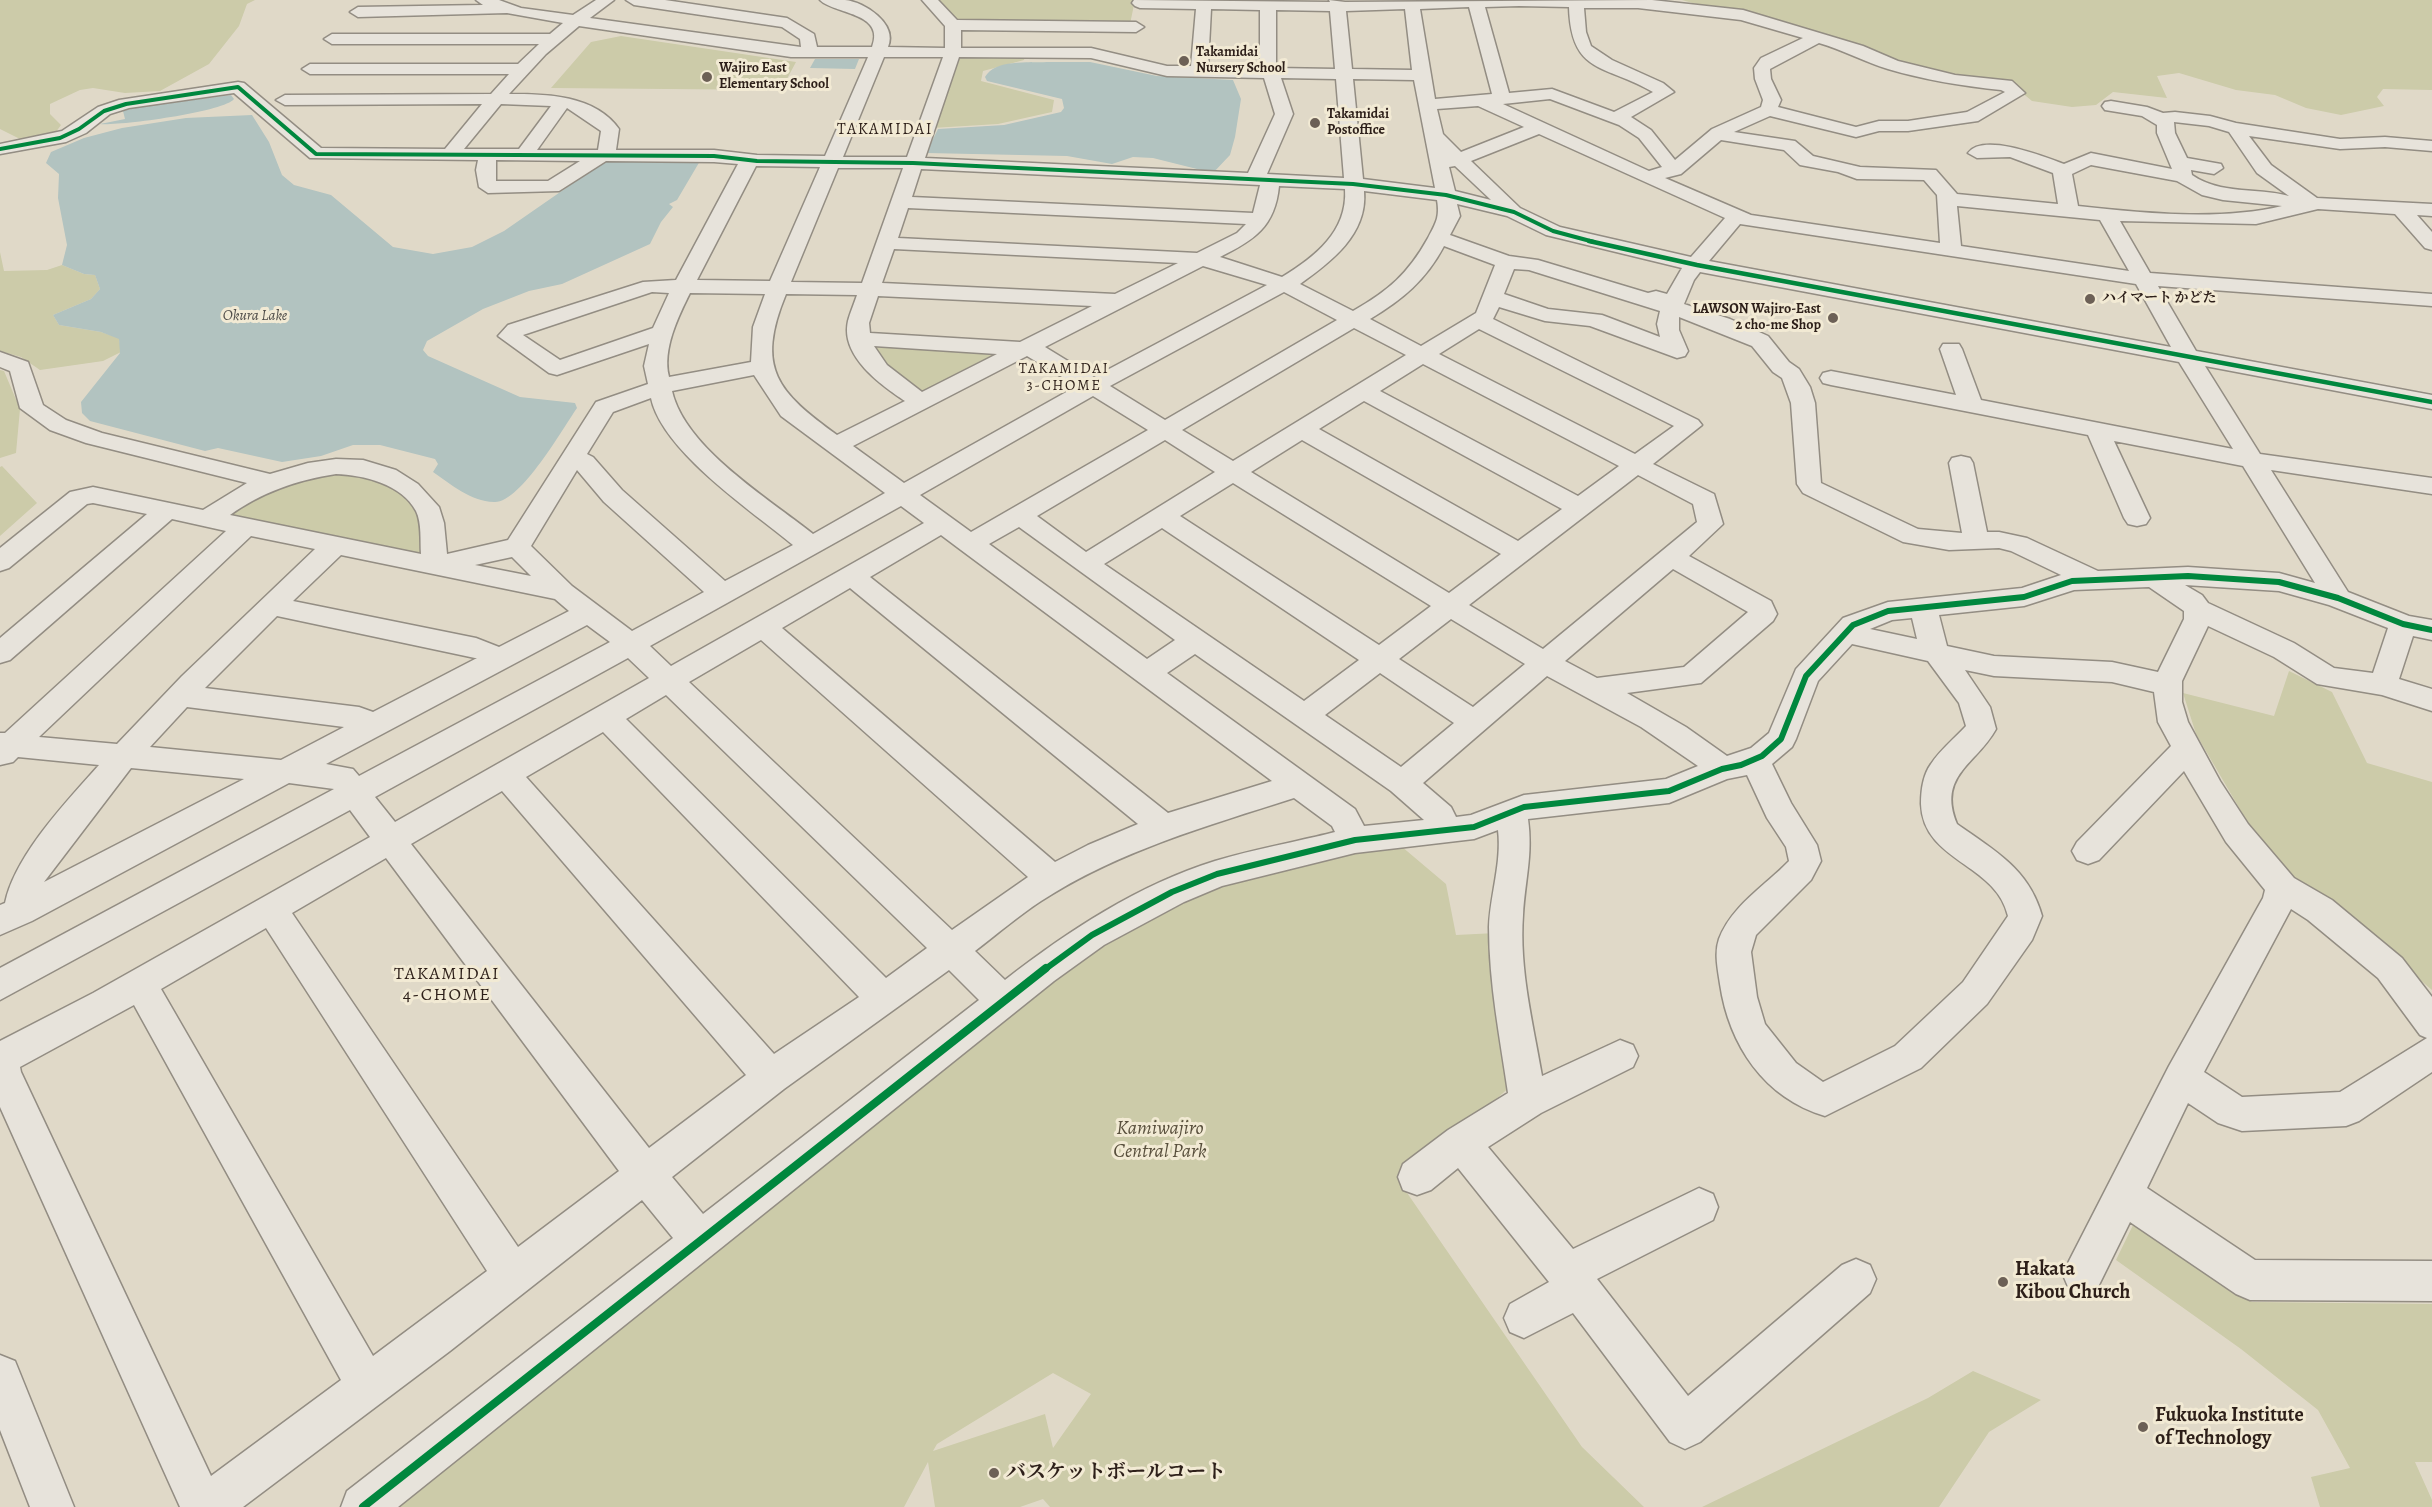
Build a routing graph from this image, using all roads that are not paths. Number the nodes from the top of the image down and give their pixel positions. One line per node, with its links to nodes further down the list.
1 (484, 0): 13 (street)
2 (606, 0): 17 (street)
3 (634, 0): 14 (street)
4 (930, 0): 19 (street)
5 (1141, 1): 6 (street); 20 (street)
6 (1204, 2): 10 (street); 31 (street)
7 (1415, 2): 11 (street); 12 (street); 34 (street)
8 (1566, 2): 9 (street); 12 (street); 45 (street)
9 (1643, 2): 22 (street)
10 (1268, 3): 11 (street); 32 (street)
11 (1338, 3): 33 (street)
12 (1476, 3): 36 (street)
13 (516, 4): 16 (street); 17 (street)
14 (668, 5): 18 (street); 21 (street)
15 (825, 5): 18 (street); 26 (street)
16 (364, 6): 23 (street)
17 (574, 20): 21 (street); 24 (street)
18 (787, 23): 25 (street)
19 (953, 25): 20 (street); 27 (street)
20 (1136, 27): 28 (street)
21 (632, 28): 25 (street)
22 (1818, 37): 42 (street); 42 (street)
23 (332, 39): 24 (street); 29 (street)
24 (553, 39): 30 (street)
25 (809, 52): 26 (street)
26 (879, 52): 27 (street); 62 (street)
27 (953, 52): 28 (street); 63 (street)
28 (1130, 63): 31 (street)
29 (310, 69): 30 (street); 37 (street)
30 (521, 69): 35 (street)
31 (1199, 72): 32 (street)
32 (1269, 73): 33 (street); 70 (street)
33 (1344, 75): 34 (street); 71 (street)
34 (1422, 75): 40 (street)
35 (496, 99): 37 (street); 39 (street); 48 (street)
36 (1502, 99): 38 (street); 45 (street)
37 (285, 100): 43 (street)
38 (1482, 101): 40 (street); 46 (street)
39 (563, 102): 58 (street); 59 (street)
40 (1428, 105): 61 (street)
41 (2111, 106): 44 (street)
42 (1768, 110): 51 (street)
43 (272, 116): 52 (street); 54 (street)
44 (2161, 119): 47 (street); 67 (street)
45 (1619, 120): 65 (street)
46 (1538, 128): 61 (street); 69 (street)
47 (2235, 128): 53 (street); 75 (street)
48 (468, 133): 50 (street); 56 (street)
49 (323, 134): 52 (street)
50 (446, 134)
51 (1718, 134): 65 (street); 73 (street)
52 (296, 136): 56 (street)
53 (2432, 146)
54 (0, 149)
55 (1977, 153): 66 (street)
56 (451, 154): 57 (street)
57 (488, 154): 58 (street); 59 (street)
58 (524, 155): 59 (street)
59 (603, 155): 60 (street)
60 (750, 160): 62 (street); 94 (street)
61 (1449, 161): 72 (street); 80 (street)
62 (832, 162): 63 (street); 95 (street)
63 (913, 163): 68 (street); 74 (street)
64 (2214, 168): 67 (street)
65 (1674, 170): 69 (street)
66 (2062, 170): 67 (street); 78 (street)
67 (2181, 170): 75 (street)
68 (1079, 171): 70 (street); 77 (street)
69 (1648, 178): 82 (street)
70 (1262, 179): 71 (street); 83 (street)
71 (1353, 184): 72 (street); 93 (street)
72 (1446, 195): 80 (street); 84 (street)
73 (1947, 199): 78 (street); 87 (street)
74 (900, 202): 77 (street); 85 (street)
75 (2308, 205): 76 (street); 81 (street)
76 (2401, 208): 79 (street); 86 (street)
77 (1065, 210): 83 (street); 91 (street)
78 (2069, 210): 81 (street)
79 (2432, 210)
80 (1514, 212): 90 (street); 100 (street)
81 (2107, 215): 92 (street)
82 (1736, 217): 87 (street); 90 (street)
83 (1261, 219): 88 (street)
84 (1439, 238): 89 (street); 101 (street)
85 (886, 243): 91 (street); 96 (street)
86 (2432, 244)
87 (1951, 249): 92 (street)
88 (1202, 260): 91 (street); 93 (street); 99 (street)
89 (1506, 262): 97 (street); 100 (street)
90 (1697, 265): 100 (street); 109 (street)
91 (1043, 274): 96 (street); 99 (street)
92 (2144, 278): 98 (street); 109 (street)
93 (1284, 284): 101 (street); 113 (street)
94 (683, 286): 95 (street); 103 (street); 103 (street)
95 (778, 288): 96 (street); 110 (street)
96 (870, 289): 104 (street)
97 (1492, 297): 100 (street); 102 (street)
98 (2432, 300)
99 (1119, 302): 105 (street)
100 (1672, 307): 138 (street)
101 (1353, 320): 107 (street); 120 (street)
102 (1478, 320): 107 (street); 125 (street)
103 (663, 332): 112 (street)
104 (860, 339): 105 (street); 115 (street)
105 (1027, 348): 113 (street); 115 (street)
106 (1952, 349): 117 (street)
107 (1421, 354): 114 (street); 125 (street)
108 (0, 359): 127 (street)
109 (2189, 359): 116 (street); 123 (street)
110 (762, 367): 112 (street); 121 (street)
111 (1832, 378): 117 (street)
112 (659, 386): 122 (street); 141 (street)
113 (1094, 386): 120 (street); 129 (street)
114 (1362, 391): 118 (street); 130 (street)
115 (922, 402): 121 (street)
116 (2432, 402)
117 (1971, 405): 119 (street)
118 (1301, 429): 126 (street); 143 (street)
119 (2097, 429): 123 (street); 135 (street)
120 (1165, 430): 126 (street); 132 (street)
121 (836, 445): 129 (street)
122 (572, 457): 142 (street); 152 (street)
123 (2251, 460): 128 (street); 153 (street)
124 (1961, 463): 138 (street)
125 (1636, 465): 130 (street); 144 (street)
126 (1232, 472): 133 (street); 155 (street)
127 (268, 481): 134 (street); 147 (street)
128 (2432, 486)
129 (901, 495): 136 (street); 141 (street)
130 (1578, 507): 143 (street)
131 (167, 510): 134 (street); 145 (street); 164 (street)
132 (1020, 515): 140 (street); 146 (street)
133 (1161, 516): 146 (street); 167 (street)
134 (210, 517): 137 (street)
135 (2137, 518)
136 (943, 523): 140 (street); 148 (street)
137 (246, 526): 139 (street); 180 (street)
138 (1976, 540): 150 (street)
139 (335, 544): 147 (street); 154 (street)
140 (970, 544): 169 (street)
141 (810, 546): 152 (street)
142 (517, 547): 147 (street); 151 (street)
143 (1520, 554): 155 (street)
144 (1671, 557): 168 (street); 173 (street)
145 (0, 562)
146 (1085, 564): 162 (street)
147 (435, 565): 151 (street)
148 (852, 576): 159 (street); 191 (street)
149 (2155, 578): 150 (street); 153 (street); 157 (street)
150 (2094, 580): 156 (street)
151 (563, 592): 158 (street)
152 (723, 594): 163 (street)
153 (2338, 598): 160 (street)
154 (272, 606): 166 (street); 174 (street)
155 (1451, 607): 167 (street); 168 (street)
156 (1924, 608): 161 (street); 165 (street)
157 (2198, 610): 171 (street); 172 (street)
158 (589, 612): 163 (street); 166 (street)
159 (764, 627): 170 (street); 196 (street)
160 (2418, 627): 171 (street)
161 (1846, 633): 165 (street); 183 (street)
162 (1196, 640): 169 (street); 176 (street)
163 (631, 644): 170 (street); 189 (street)
164 (0, 653)
165 (1939, 655): 172 (street); 183 (street)
166 (497, 660): 179 (street)
167 (1380, 660): 176 (street); 178 (street)
168 (1545, 663): 173 (street); 178 (street)
169 (1146, 673): 188 (street)
170 (670, 681): 177 (street); 200 (street)
171 (2383, 685): 175 (street)
172 (2168, 686): 181 (street)
173 (1599, 689): 184 (street)
174 (182, 696): 179 (street); 182 (street)
175 (2432, 700)
176 (1305, 716): 187 (street)
177 (606, 717): 186 (street); 203 (street)
178 (1476, 722): 187 (street)
179 (372, 726): 185 (street)
180 (4, 748): 182 (street)
181 (2187, 749): 195 (street); 197 (street)
182 (122, 755): 185 (street); 199 (street)
183 (1755, 759): 184 (street)
184 (1722, 769): 190 (street)
185 (289, 770): 189 (street); 199 (street)
186 (506, 774): 193 (street); 209 (street)
187 (1402, 783): 192 (street)
188 (1298, 785): 191 (street); 194 (street)
189 (356, 793): 193 (street); 202 (street)
190 (1512, 812): 192 (street); 211 (street)
191 (1163, 827): 196 (street)
192 (1439, 831): 194 (street)
193 (392, 840): 198 (street); 213 (street)
194 (1355, 840): 204 (street)
195 (2088, 851)
196 (1052, 879): 200 (street)
197 (2282, 887): 205 (street); 210 (street)
198 (271, 909): 201 (street); 218 (street)
199 (10, 916)
200 (949, 948): 203 (street); 204 (street)
201 (140, 984): 208 (street); 225 (street)
202 (0, 985)
203 (884, 999): 209 (street)
204 (1004, 1001): 217 (street)
205 (2432, 1024)
206 (2432, 1052): 210 (street)
207 (1620, 1056): 211 (street)
208 (0, 1059): 227 (street)
209 (771, 1077): 213 (street)
210 (2182, 1078): 215 (street)
211 (1528, 1101): 212 (street)
212 (1461, 1143): 214 (street); 221 (street)
213 (645, 1174): 217 (street); 218 (street)
214 (1417, 1177)
215 (2124, 1195): 219 (street); 222 (street)
216 (1699, 1208): 221 (street)
217 (700, 1240): 228 (street)
218 (513, 1275): 225 (street)
219 (2083, 1275)
220 (1856, 1279): 221 (street)
221 (1573, 1281): 223 (street)
222 (2432, 1281)
223 (1524, 1318)
224 (0, 1376): 226 (street)
225 (367, 1386): 227 (street)
226 (52, 1507)
227 (205, 1507)
228 (363, 1507)

